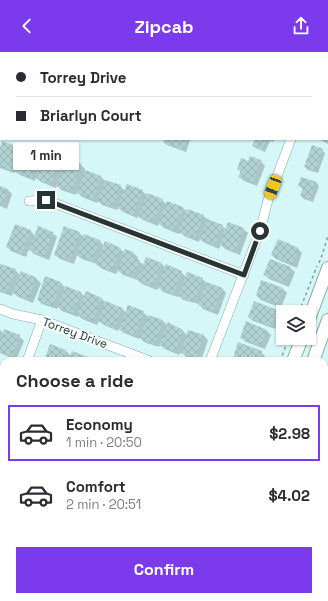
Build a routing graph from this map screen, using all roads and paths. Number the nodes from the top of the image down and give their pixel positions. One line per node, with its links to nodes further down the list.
1 (291, 140): 5 (street)
2 (29, 201): 5 (street)
3 (328, 236): 6 (path)
4 (328, 268): 7 (street)
5 (244, 275): 15 (street)
6 (302, 305)
7 (314, 305)
8 (0, 309): 9 (street, Torrey Drive)
9 (42, 320): 13 (street); 14 (street, Torrey Drive)
10 (328, 320): 18 (street)
11 (286, 345): 16 (path)
12 (299, 345): 17 (street)
13 (28, 357)
14 (139, 357)
15 (212, 357)
16 (282, 357)
17 (295, 357)
18 (314, 357)

